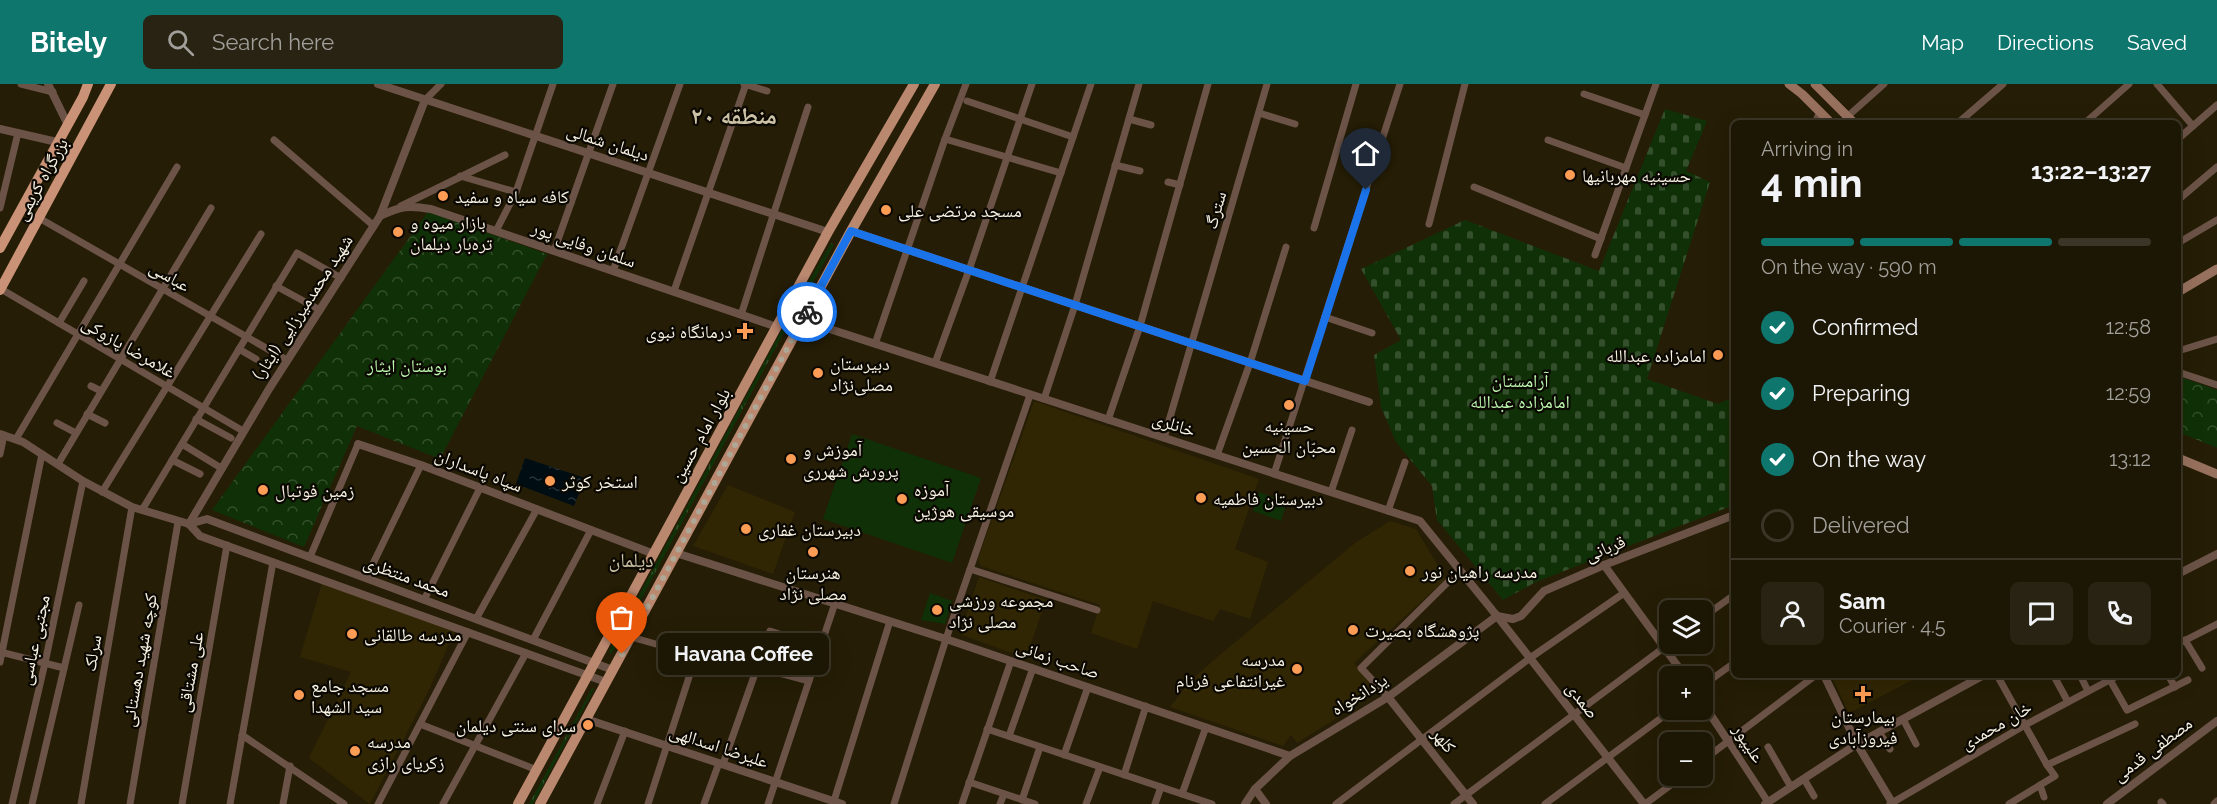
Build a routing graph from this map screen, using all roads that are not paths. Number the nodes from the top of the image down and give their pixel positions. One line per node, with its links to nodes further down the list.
1 (21, 84): 28 (street)
2 (88, 84): 45 (highway, بزرگراه کریمی)
3 (111, 84): 82 (highway, بزرگراه کریمی)
4 (378, 84): 31 (street, دیلمان شمالی)
5 (441, 84): 31 (street)
6 (553, 84): 51 (street)
7 (613, 84): 58 (street)
8 (680, 84): 66 (street)
9 (746, 84): 29 (street); 73 (street)
10 (914, 84): 88 (main road, بلوار امام حسین)
11 (935, 84): 89 (main road, بلوار امام حسین)
12 (966, 84): 54 (street)
13 (1032, 84): 39 (street)
14 (1091, 84): 53 (street)
15 (1139, 84): 38 (street)
16 (1208, 84): 70 (street)
17 (1265, 84): 36 (street, سترگ)
18 (1356, 84): 86 (street)
19 (1400, 84): 114 (street)
20 (1465, 84): 84 (street)
21 (1656, 84): 37 (street)
22 (1789, 84): 35 (main road)
23 (1815, 84): 42 (main road)
24 (1884, 84): 42 (street)
25 (2002, 84): 43 (street)
26 (2128, 84): 44 (street)
27 (2157, 84): 48 (street)
28 (50, 88): 45 (street)
29 (767, 91)
30 (1584, 94): 37 (street)
31 (425, 100): 51 (street, دیلمان شمالی); 81 (street, شهید محمدمیرزایی (ایثار))
32 (967, 101): 39 (street)
33 (2217, 105): 48 (street)
34 (808, 107): 80 (street)
35 (1820, 111): 40 (street); 41 (main road)
36 (1259, 113): 46 (street); 124 (street, سترگ)
37 (1645, 115): 63 (street)
38 (1129, 119): 47 (street); 61 (street)
39 (1019, 120): 53 (street); 60 (street)
40 (1816, 120)
41 (1829, 120)
42 (1851, 120)
43 (1961, 120)
44 (2088, 120)
45 (67, 123): 57 (highway, بزرگراه کریمی)
46 (1295, 124)
47 (1152, 125)
48 (2193, 126): 52 (street)
49 (0, 129): 50 (street)
50 (18, 133): 57 (street); 78 (street)
51 (535, 136): 58 (street, دیلمان شمالی); 72 (street)
52 (2181, 136)
53 (1073, 137): 67 (street)
54 (945, 139): 60 (street); 95 (street)
55 (274, 140): 85 (street)
56 (1548, 140): 63 (street)
57 (57, 142): 93 (highway, بزرگراه کریمی)
58 (590, 149): 66 (street, دیلمان شمالی); 76 (street)
59 (505, 155): 68 (street)
60 (1007, 156): 67 (street); 100 (street)
61 (1116, 165): 65 (street); 110 (street)
62 (177, 166): 98 (street)
63 (1626, 168): 91 (street)
64 (2217, 168): 75 (street)
65 (1140, 171)
66 (648, 173): 73 (street, دیلمان شمالی); 101 (street)
67 (1061, 173): 106 (street)
68 (460, 176): 72 (street); 77 (street)
69 (1168, 182): 70 (street)
70 (1180, 185): 117 (street)
71 (1474, 187): 91 (street)
72 (516, 192): 87 (street)
73 (709, 192): 80 (street, دیلمان شمالی); 109 (street)
74 (554, 198): 76 (street)
75 (2181, 198)
76 (571, 203): 96 (street)
77 (401, 206): 81 (street); 87 (street, سلمان وفایی پور)
78 (0, 208)
79 (211, 208): 105 (street)
80 (774, 214): 88 (street, دیلمان شمالی); 112 (street)
81 (380, 216): 85 (street, شهید محمدمیرزایی (ایثار))
82 (39, 218): 98 (street, عباسی); 107 (highway, بزرگراه کریمی)
83 (2217, 220): 92 (street)
84 (1430, 224)
85 (374, 226): 102 (street, شهید محمدمیرزایی (ایثار))
86 (1314, 228)
87 (496, 231): 96 (street, سلمان وفایی پور)
88 (828, 231): 118 (main road, بلوار امام حسین)
89 (851, 231): 95 (street); 115 (main road, بلوار امام حسین)
90 (261, 234): 113 (street)
91 (1601, 239): 97 (street)
92 (2181, 241)
93 (0, 248)
94 (1286, 248): 131 (street)
95 (907, 250): 100 (street); 123 (street)
96 (554, 251): 101 (street, سلمان وفایی پور)
97 (1595, 255)
98 (119, 264): 105 (street, عباسی); 120 (street)
99 (2217, 269): 108 (main road)
100 (969, 270): 106 (street); 130 (street)
101 (613, 271): 109 (street, سلمان وفایی پور)
102 (341, 278): 104 (street); 111 (street, شهید محمدمیرزایی (ایثار))
103 (84, 281): 116 (street)
104 (276, 286): 111 (street); 121 (street)
105 (163, 288): 113 (street, عباسی); 127 (street)
106 (1023, 288): 110 (street); 134 (street)
107 (0, 289): 116 (street, غلامرضا پازوکی)
108 (2181, 290)
109 (674, 291): 112 (street, سلمان وفایی پور)
110 (1075, 305): 117 (street); 140 (street)
111 (320, 310): 129 (street, شهید محمدمیرزایی (ایثار))
112 (741, 315): 118 (street, سلمان وفایی پور)
113 (211, 316): 121 (street, عباسی); 137 (street)
114 (1325, 317): 119 (street); 133 (street)
115 (802, 320): 123 (street, خانلری); 183 (main road, بلوار امام حسین)
116 (59, 323): 120 (street, غلامرضا پازوکی)
117 (1140, 326): 124 (street); 145 (street)
118 (777, 327): 182 (main road, بلوار امام حسین)
119 (1372, 333)
120 (78, 334): 127 (street, غلامرضا پازوکی); 154 (street)
121 (246, 336): 125 (street); 129 (street, عباسی)
122 (2217, 339): 126 (street)
123 (875, 344): 130 (street, خانلری)
124 (1192, 344): 131 (street); 153 (street)
125 (239, 349): 128 (street); 142 (street)
126 (2181, 350)
127 (120, 359): 137 (street, غلامرضا پازوکی); 138 (street)
128 (256, 359)
129 (287, 360): 149 (street, شهید محمدمیرزایی (ایثار))
130 (935, 363): 134 (street, خانلری)
131 (1250, 363): 133 (street); 159 (street)
132 (2181, 373): 135 (street)
133 (1305, 381): 141 (street); 167 (street)
134 (990, 382): 139 (street, خانلری)
135 (2217, 385)
136 (91, 386): 138 (street)
137 (167, 386): 142 (street, غلامرضا پازوکی); 171 (street)
138 (101, 391): 143 (street)
139 (1030, 395): 140 (street, خانلری); 188 (street)
140 (1044, 399): 145 (street, خانلری)
141 (1369, 402)
142 (204, 408): 144 (street); 149 (street, غلامرضا پازوکی)
143 (87, 414): 147 (street); 150 (street)
144 (196, 419): 152 (street); 155 (street)
145 (1108, 420): 153 (street, خانلری)
146 (57, 423): 150 (street)
147 (105, 423)
148 (1352, 430): 172 (street)
149 (243, 431): 165 (street, شهید محمدمیرزایی (ایثار))
150 (76, 433): 163 (street)
151 (2, 434): 154 (street, محمد منتظری); 157 (street)
152 (231, 438)
153 (1164, 438): 159 (street, خانلری)
154 (16, 439): 158 (street, محمد منتظری)
155 (182, 444): 161 (street); 165 (street)
156 (358, 444): 164 (street, سپاه پاسداران); 185 (street)
157 (0, 454)
158 (42, 454): 163 (street, محمد منتظری); 212 (street)
159 (1218, 456): 167 (street, خانلری)
160 (2181, 459): 168 (main road)
161 (172, 460): 166 (street); 175 (street)
162 (1405, 462): 176 (street)
163 (58, 464): 169 (street, محمد منتظری)
164 (421, 465): 170 (street, سپاه پاسداران); 190 (street)
165 (221, 468): 179 (street, شهید محمدمیرزایی (ایثار))
166 (200, 474)
167 (1274, 474): 172 (street, خانلری)
168 (2217, 474)
169 (83, 481): 171 (street, محمد منتظری); 218 (street, مجتبی عباسی)
170 (480, 488): 174 (street, سپاه پاسداران); 194 (street)
171 (102, 492): 173 (street, محمد منتظری)
172 (1331, 492): 176 (street, خانلری)
173 (132, 507): 175 (street, محمد منتظری); 301 (street, سرلک)
174 (537, 509): 180 (street, سپاه پاسداران); 200 (street)
175 (142, 510): 178 (street, محمد منتظری)
176 (1388, 511): 199 (street, خانلری)
177 (1731, 515): 187 (street, قربانی)
178 (178, 522): 179 (street, محمد منتظری); 302 (street, کوچه شهید دهستانی)
179 (189, 524): 181 (street, محمد منتظری); 185 (street, محمد منتظری)
180 (591, 530): 182 (street, سپاه پاسداران); 207 (street)
181 (226, 545): 186 (street, محمد منتظری); 303 (street, علی مشتاقی)
182 (654, 554): 220 (main road, بلوار امام حسین)
183 (676, 554): 195 (street, صاحب زمانی); 205 (main road, بلوار امام حسین)
184 (2217, 554): 189 (street)
185 (310, 557): 190 (street, محمد منتظری)
186 (273, 562): 203 (street, محمد منتظری); 261 (street)
187 (1604, 565): 192 (street); 199 (street, قربانی)
188 (970, 569): 197 (street); 206 (street)
189 (2181, 572)
190 (366, 578): 194 (street, محمد منتظری)
191 (1450, 580): 245 (street)
192 (1624, 593): 204 (street); 215 (street)
193 (1731, 597): 198 (street)
194 (424, 600): 200 (street, محمد منتظری)
195 (835, 603): 201 (street, صاحب زمانی); 209 (street)
196 (79, 605): 224 (street)
197 (1097, 610)
198 (1713, 610)
199 (1497, 616): 215 (street, صمدی); 245 (street, یزدانخواه)
200 (476, 620): 207 (street, محمد منتظری)
201 (890, 621): 206 (street, صاحب زمانی); 297 (street)
202 (2217, 624): 208 (street)
203 (468, 632): 213 (street, محمد منتظری); 254 (street)
204 (1659, 635)
205 (631, 637): 214 (street); 227 (main road, بلوار امام حسین)
206 (946, 639): 216 (street, صاحب زمانی); 315 (street)
207 (533, 640): 210 (street, محمد منتظری)
208 (2181, 642): 226 (street)
209 (819, 647): 223 (street); 240 (street)
210 (561, 651): 219 (street); 220 (street, محمد منتظری)
211 (1659, 651): 248 (street)
212 (1, 652): 217 (street); 218 (street)
213 (526, 653): 219 (street, محمد منتظری); 267 (street)
214 (691, 658): 221 (street); 268 (street)
215 (1530, 658): 248 (street, صمدی); 263 (street)
216 (1011, 661): 225 (street, صاحب زمانی); 258 (street)
217 (0, 662)
218 (45, 663): 224 (street); 299 (street, مجتبی عباسی)
219 (555, 663): 228 (street, محمد منتظری)
220 (595, 663): 227 (street, محمد منتظری); 228 (main road, بلوار امام حسین)
221 (718, 665)
222 (1731, 665): 237 (street)
223 (757, 667): 240 (street); 276 (street)
224 (64, 668): 300 (street)
225 (1033, 668): 242 (street, صاحب زمانی); 262 (street)
226 (2202, 668)
227 (613, 670): 241 (main road, بلوار امام حسین)
228 (588, 675): 241 (street, محمد منتظری); 280 (main road, بلوار امام حسین)
229 (1812, 678): 264 (street)
230 (1825, 678): 265 (street)
231 (1978, 678): 251 (street)
232 (2000, 678): 256 (street)
233 (2055, 678): 246 (street)
234 (2081, 678): 244 (street)
235 (2114, 678): 238 (street, خان محمدی)
236 (2170, 678): 243 (street)
237 (1713, 679)
238 (2110, 680): 243 (street); 244 (street, خان محمدی)
239 (2188, 680): 243 (street)
240 (809, 681): 283 (street)
241 (606, 682): 250 (main road, بلوار امام حسین)
242 (1088, 687): 247 (street, صاحب زمانی); 273 (street)
243 (2175, 687)
244 (2088, 692): 246 (street, خان محمدی)
245 (1388, 697): 263 (street, کلهر); 274 (street, یزدانخواه)
246 (2068, 702): 256 (street, خان محمدی)
247 (1146, 706): 257 (street, صاحب زمانی); 281 (street)
248 (1574, 714): 275 (street, صمدی); 292 (street)
249 (1713, 718): 264 (street, علیپور)
250 (586, 719): 259 (street, علیرضا اسدالهی); 310 (main road, بلوار امام حسین)
251 (1903, 719): 260 (street); 266 (street)
252 (1659, 720): 275 (street)
253 (2217, 721): 331 (street, مصطفی قدمی)
254 (420, 724): 267 (street); 307 (street)
255 (2135, 724): 277 (street)
256 (2025, 725): 277 (street); 329 (street, خان محمدی)
257 (1206, 727): 274 (street, صاحب زمانی); 291 (street)
258 (987, 729): 262 (street); 284 (street)
259 (625, 731): 268 (street, علیرضا اسدالهی); 311 (street)
260 (1879, 732): 265 (street); 271 (street)
261 (242, 735): 278 (street); 304 (street)
262 (1009, 736): 269 (street)
263 (1421, 738): 292 (street, کلهر); 324 (street)
264 (1728, 741): 272 (street); 298 (street, علیپور)
265 (1857, 744): 282 (street); 329 (street)
266 (1916, 744)
267 (475, 746): 280 (street); 308 (street)
268 (666, 746): 276 (street, علیرضا اسدالهی); 312 (street)
269 (1041, 747): 273 (street); 296 (street)
270 (1768, 747): 288 (street)
271 (1890, 749)
272 (1713, 752)
273 (1064, 754): 279 (street)
274 (1290, 756): 289 (street, یزدانخواه)
275 (1608, 758): 327 (street); 328 (street, صمدی)
276 (721, 763): 283 (street, علیرضا اسدالهی); 313 (street)
277 (2047, 765): 285 (street)
278 (290, 766): 295 (street); 305 (street)
279 (1100, 766): 281 (street); 319 (street)
280 (537, 770): 309 (main road, بلوار امام حسین)
281 (1124, 775): 287 (street)
282 (1804, 779): 288 (street); 293 (street)
283 (775, 781): 297 (street, علیرضا اسدالهی); 314 (street)
284 (969, 782): 290 (street); 316 (street)
285 (2040, 785): 294 (street); 330 (street)
286 (1669, 786): 328 (street)
287 (1161, 787): 291 (street); 320 (street)
288 (1791, 787): 298 (street)
289 (1255, 789): 322 (street, یزدانخواه); 323 (street)
290 (1004, 794): 296 (street); 317 (street)
291 (1182, 794): 321 (street)
292 (1466, 795): 325 (street); 326 (street, کلهر)
293 (1814, 796)
294 (2044, 797)
295 (333, 800): 306 (street)
296 (1022, 800): 318 (street)
297 (836, 803)
298 (1767, 803)
299 (12, 804)
300 (32, 804)
301 (81, 804)
302 (130, 804)
303 (182, 804)
304 (230, 804)
305 (283, 804)
306 (344, 804)
307 (378, 804)
308 (443, 804)
309 (518, 804)
310 (540, 804)
311 (597, 804)
312 (648, 804)
313 (704, 804)
314 (768, 804)
315 (894, 804)
316 (962, 804)
317 (1000, 804)
318 (1035, 804)
319 (1086, 804)
320 (1155, 804)
321 (1212, 804)
322 (1245, 804)
323 (1266, 804)
324 (1336, 804)
325 (1454, 804)
326 (1473, 804)
327 (1545, 804)
328 (1644, 804)
329 (1891, 804)
330 (2009, 804)
331 (2107, 804)

